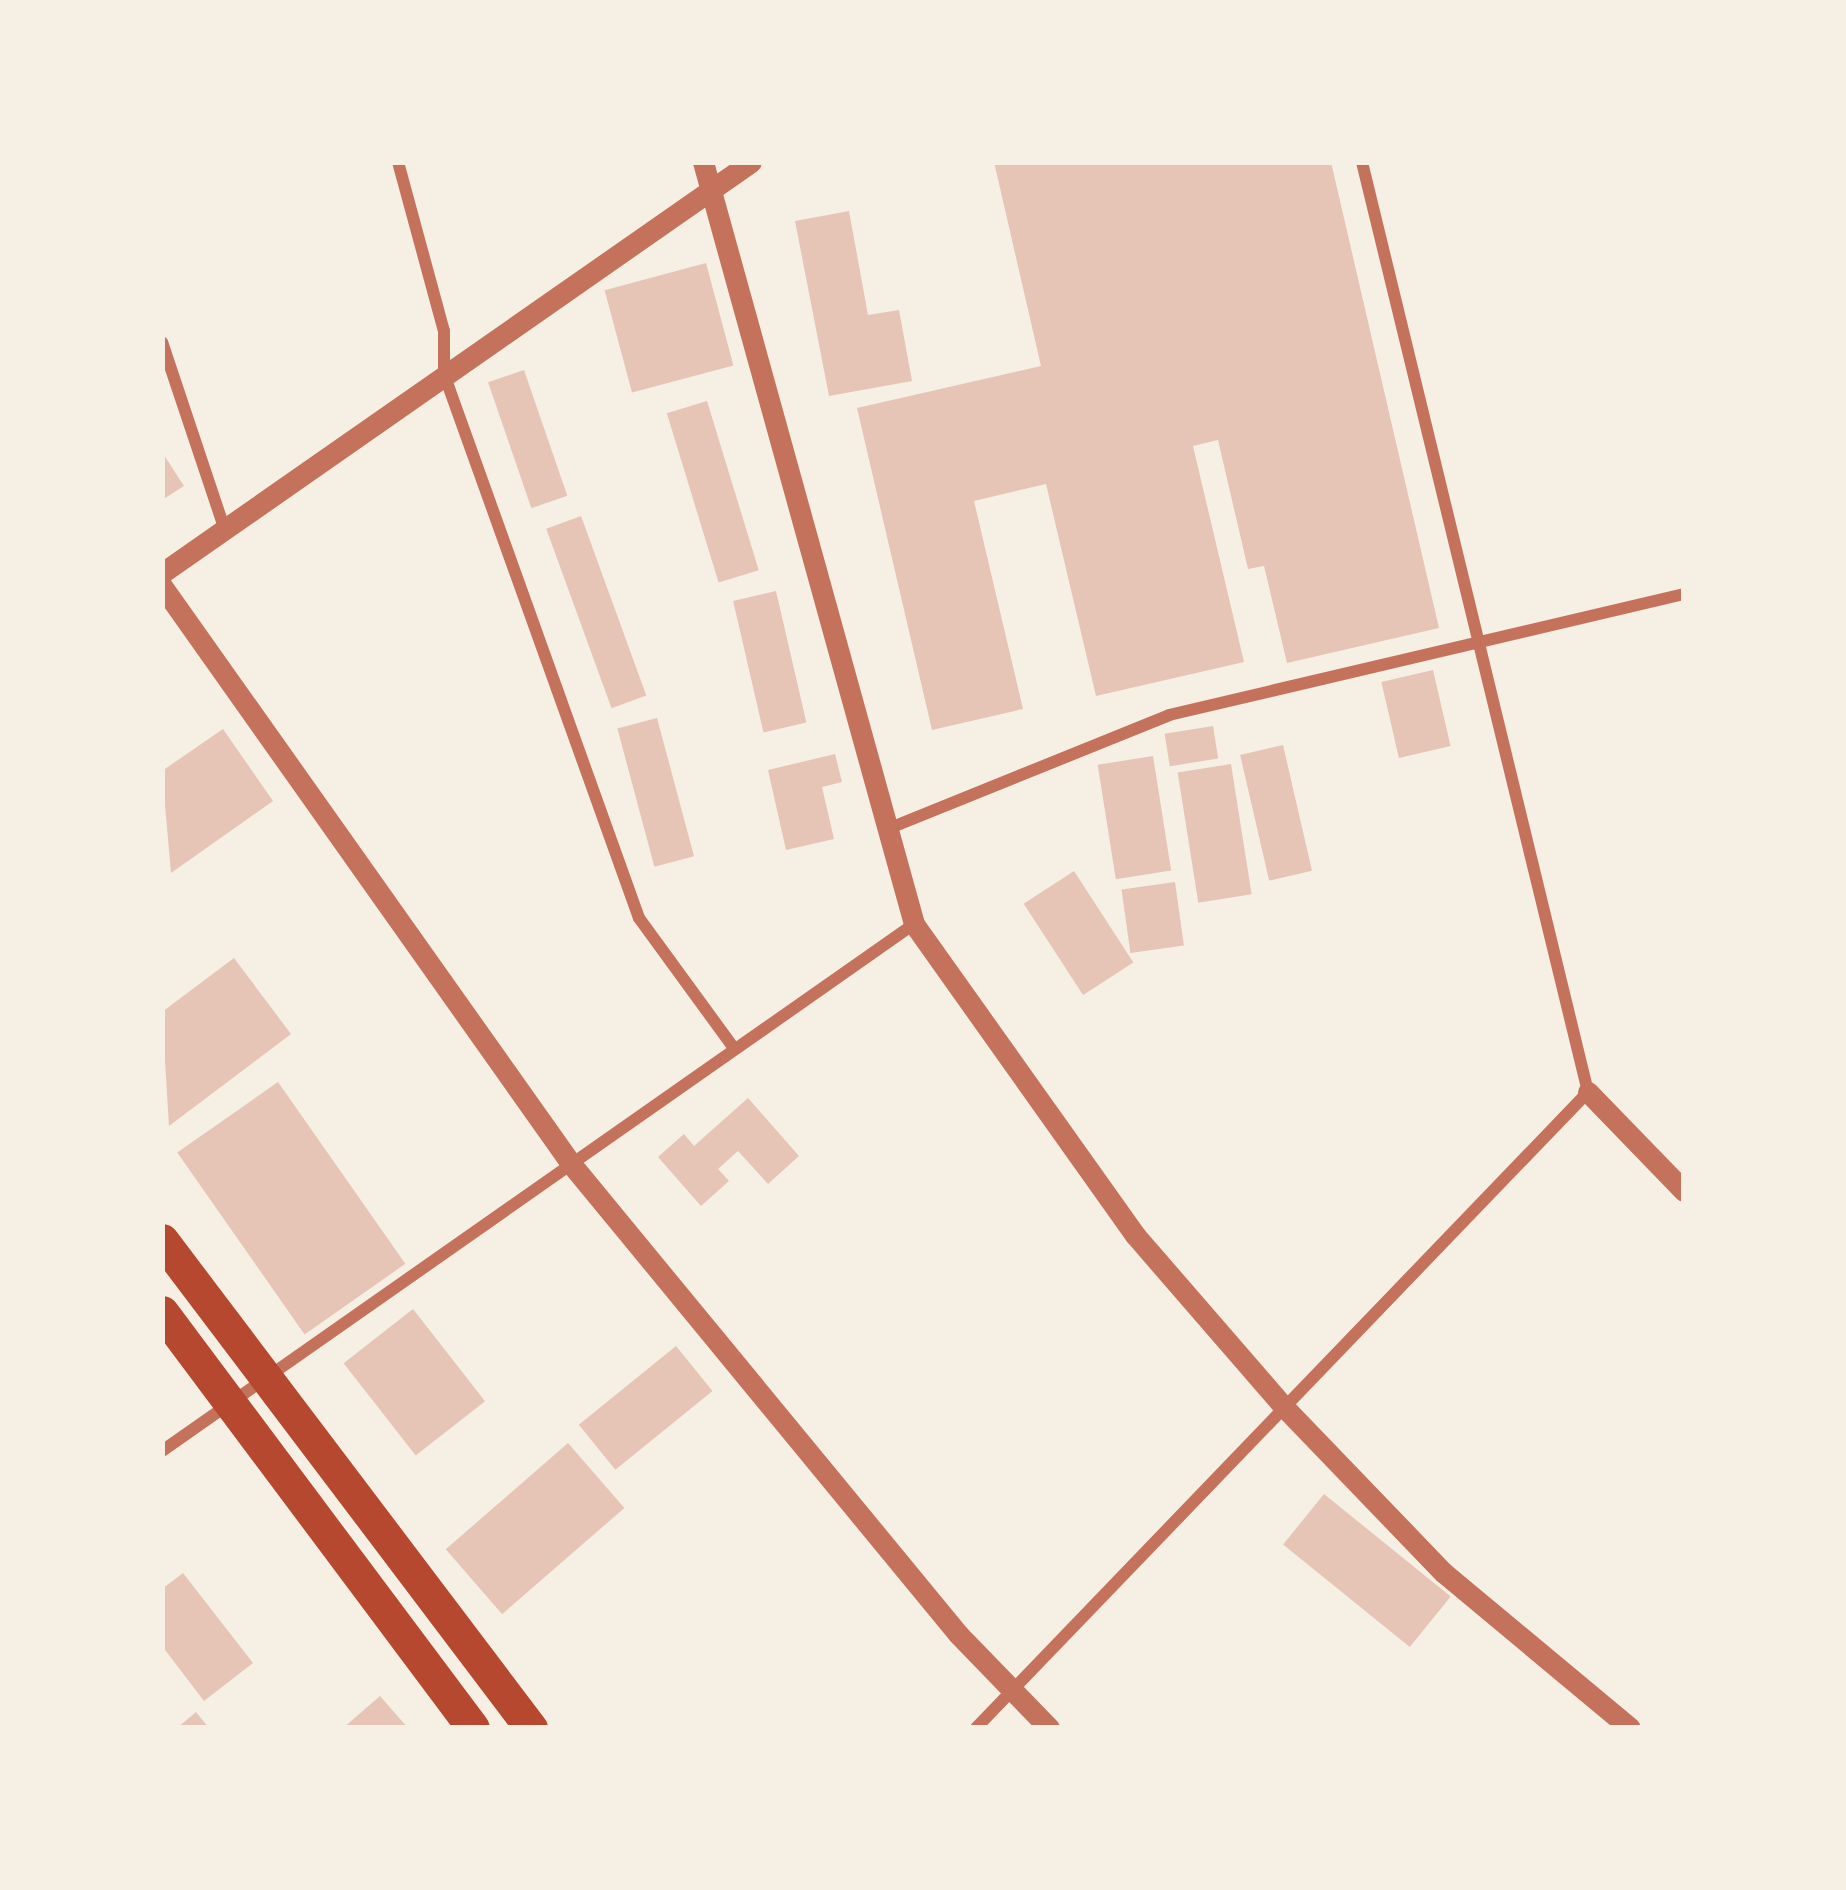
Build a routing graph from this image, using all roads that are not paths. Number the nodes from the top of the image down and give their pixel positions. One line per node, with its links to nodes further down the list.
1 (398, 162): 7 (street)
2 (703, 162): 5 (street)
3 (751, 162): 5 (street)
4 (1362, 162): 12 (street)
5 (710, 189): 7 (street); 13 (street)
6 (162, 342): 8 (street)
7 (444, 374): 8 (street); 15 (street)
8 (225, 530): 9 (street)
9 (162, 573)
10 (162, 586): 17 (street)
11 (1684, 594): 12 (street)
12 (1471, 640): 13 (street); 16 (street)
13 (885, 830): 14 (street)
14 (914, 924): 15 (street); 23 (street)
15 (733, 1047): 17 (street)
16 (1588, 1092): 18 (street); 23 (street)
17 (572, 1165): 21 (street); 25 (street)
18 (1684, 1191)
19 (162, 1240): 21 (highway)
20 (162, 1312): 22 (highway)
21 (264, 1381): 22 (street); 27 (highway)
22 (228, 1404): 24 (street); 26 (highway)
23 (1285, 1408): 25 (street); 30 (street)
24 (162, 1451)
25 (1012, 1691): 28 (street); 29 (street)
26 (473, 1728)
27 (531, 1728)
28 (976, 1728)
29 (1049, 1728)
30 (1630, 1728)

